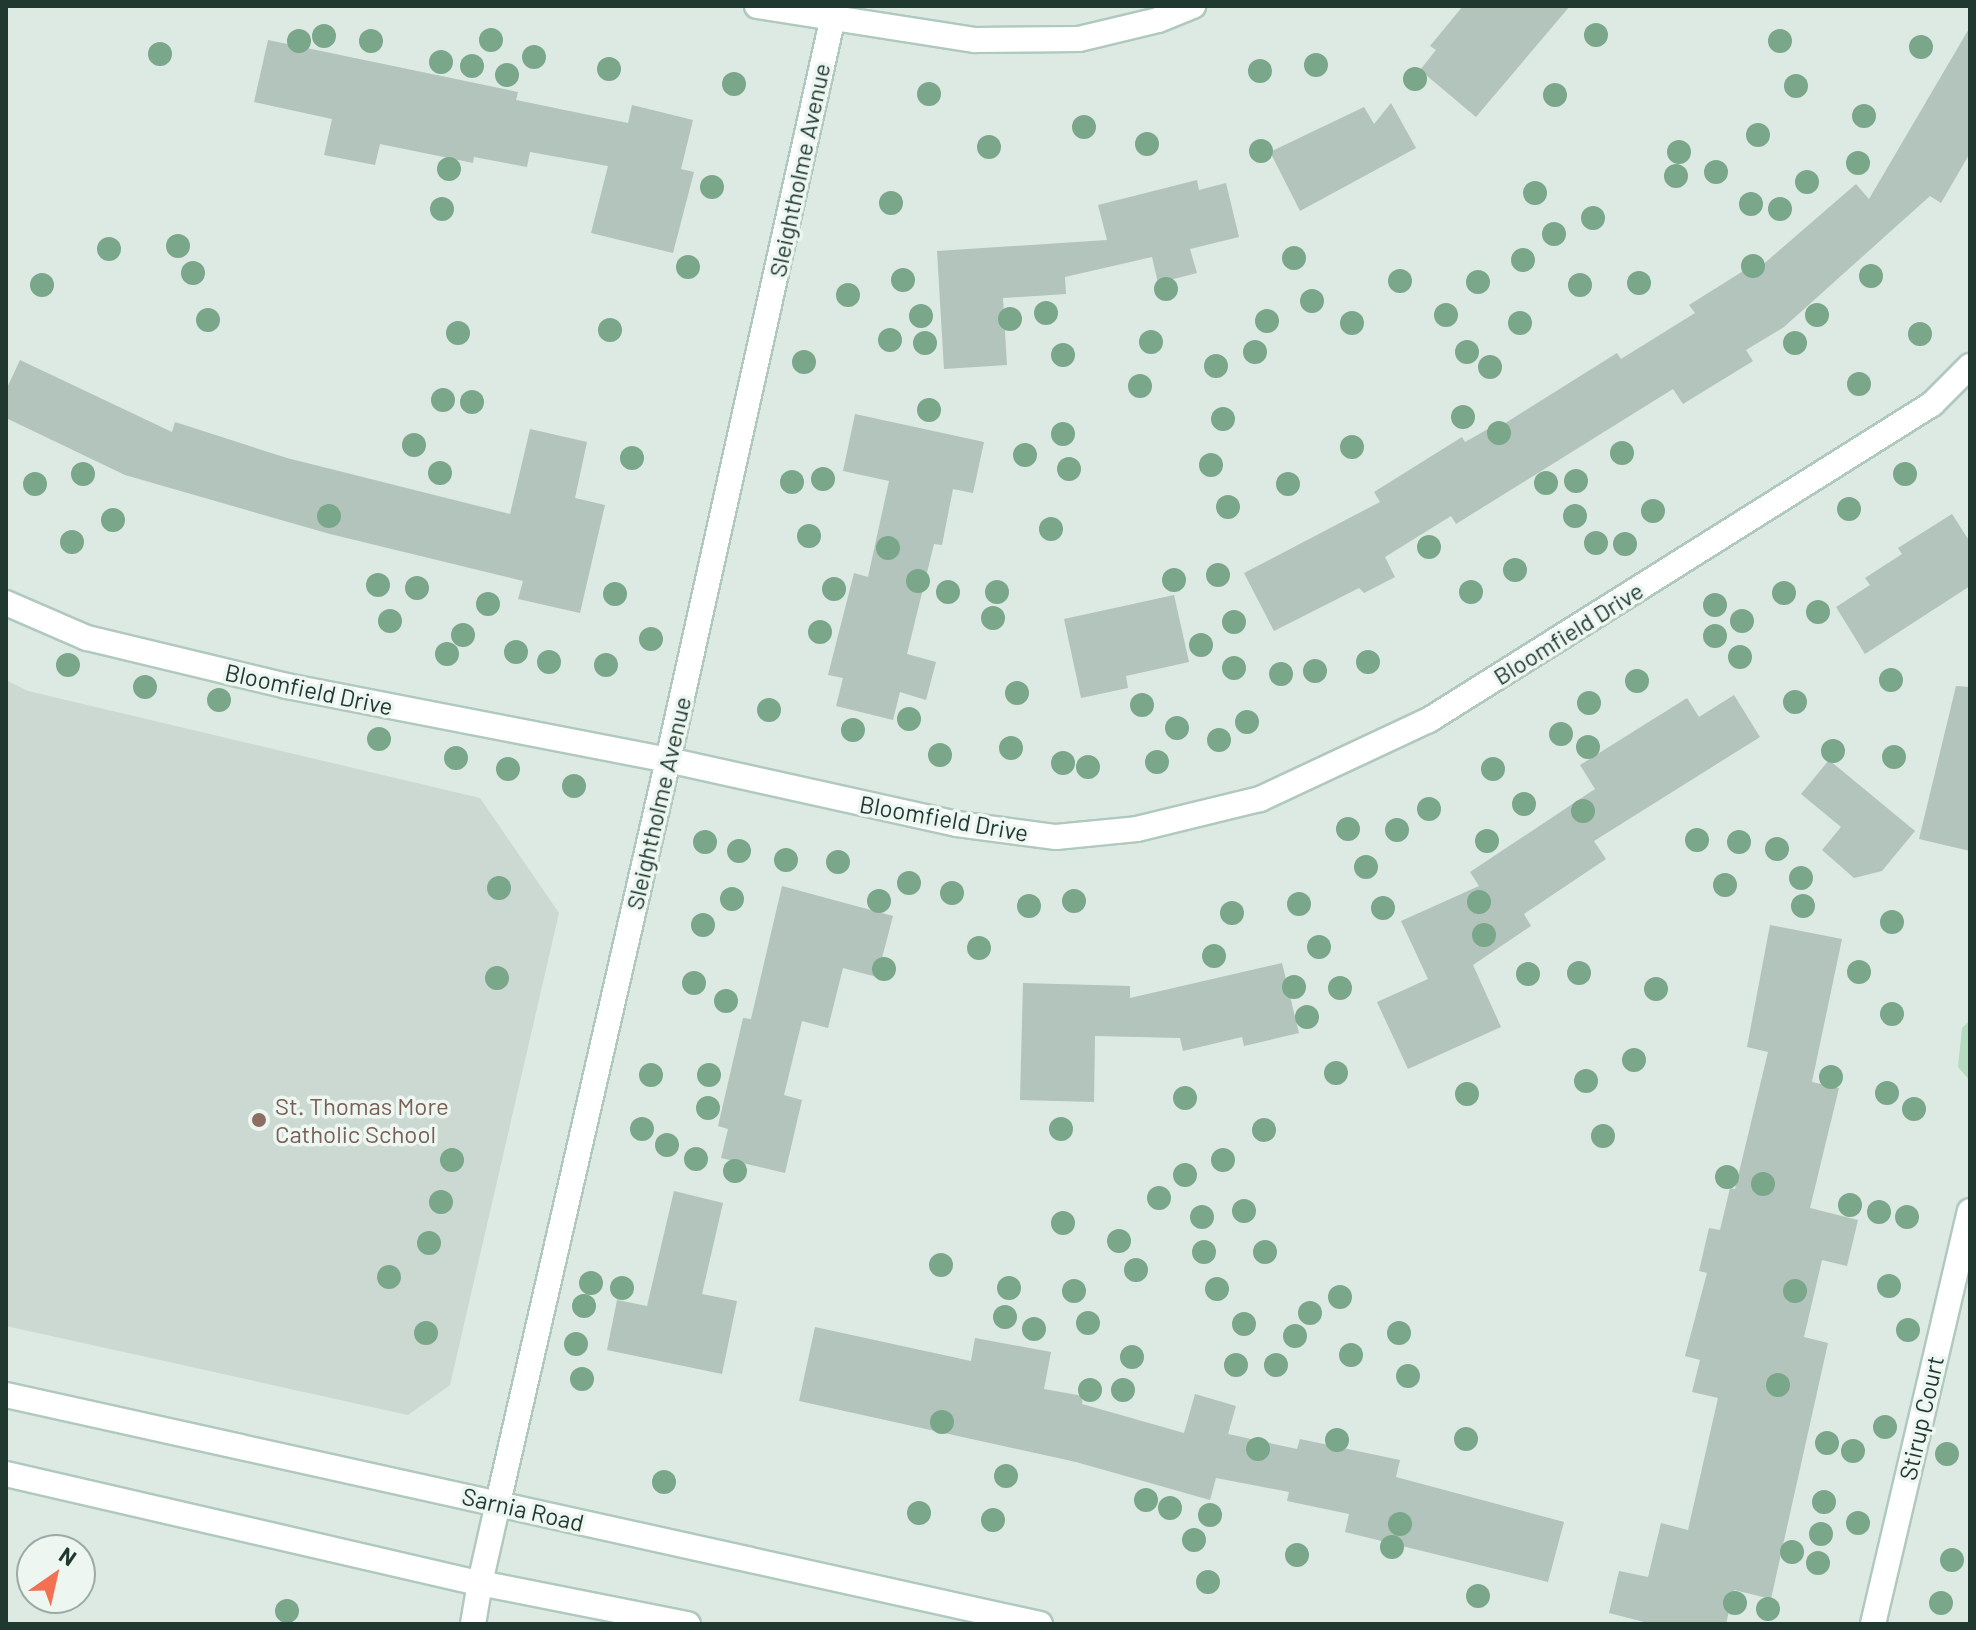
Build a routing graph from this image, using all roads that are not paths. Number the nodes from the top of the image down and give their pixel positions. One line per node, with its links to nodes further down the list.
1 (757, 6): 3 (street)
2 (1193, 6): 3 (street)
3 (832, 21): 6 (street, Sleightholme Avenue)
4 (1970, 366): 6 (street, Bloomfield Drive)
5 (6, 603): 6 (street, Bloomfield Drive)
6 (668, 760): 10 (street, Sleightholme Avenue)
7 (1970, 1211): 15 (street, Stirup Court)
8 (6, 1395): 10 (street, Sarnia Road)
9 (6, 1474): 11 (street)
10 (498, 1503): 11 (street, Sleightholme Avenue); 14 (street, Sarnia Road)
11 (480, 1583): 12 (street, Sleightholme Avenue); 13 (street)
12 (473, 1624)
13 (688, 1624)
14 (1040, 1624)
15 (1873, 1624)

